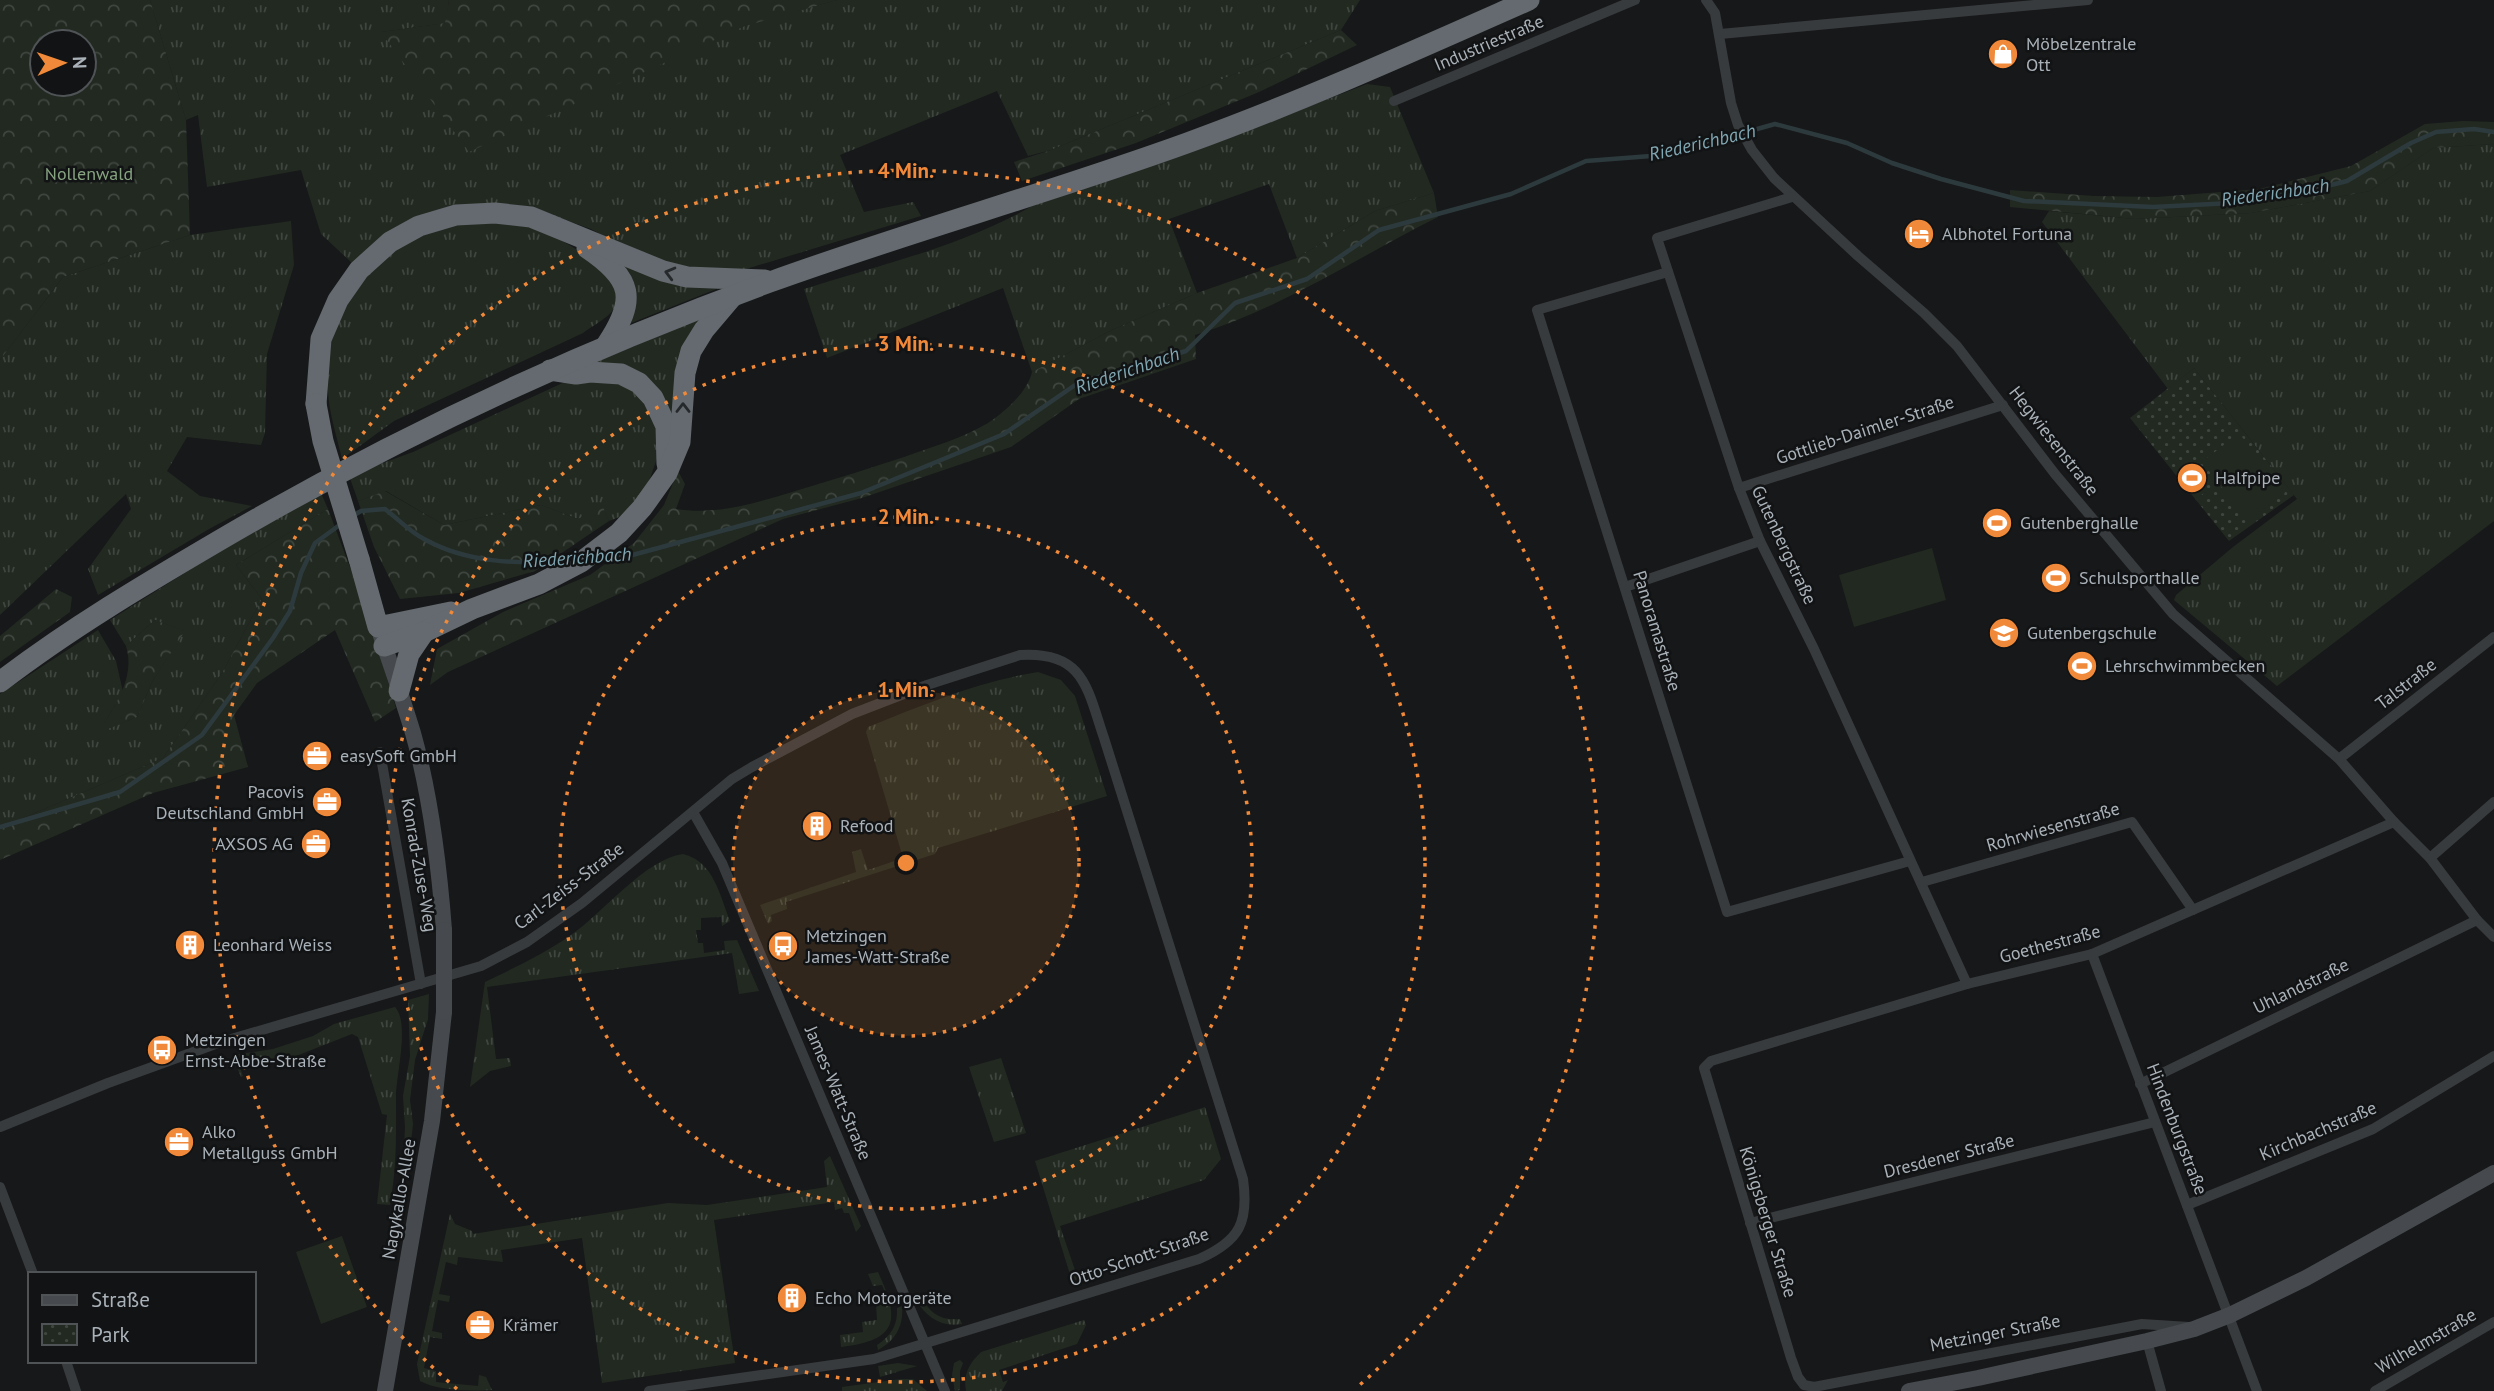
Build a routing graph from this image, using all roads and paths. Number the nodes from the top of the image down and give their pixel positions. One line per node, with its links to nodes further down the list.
1 (1530, 0): 10 (highway)
2 (1635, 0): 6 (street, Industriestraße)
3 (1706, 0): 5 (street)
4 (2088, 0): 5 (street)
5 (1720, 34): 7 (street, Hegwiesenstraße)
6 (1395, 101)
7 (1792, 197): 9 (street, Gutenbergstraße); 14 (street, Hegwiesenstraße)
8 (556, 228): 10 (highway, one-way to 8); 12 (highway); 21 (highway, bridge)
9 (1668, 272): 16 (street, Gutenbergstraße); 18 (street, Panoramastraße)
10 (774, 281): 11 (highway)
11 (733, 296): 12 (highway); 15 (highway, one-way to 11)
12 (607, 344): 13 (highway)
13 (550, 370): 15 (highway); 24 (highway)
14 (2003, 405): 16 (street, Gottlieb-Daimler-Straße); 27 (street, Hegwiesenstraße)
15 (667, 474): 19 (highway)
16 (1738, 488): 17 (street, Gutenbergstraße)
17 (1760, 541): 18 (street); 32 (street, Gutenbergstraße)
18 (1625, 587): 32 (street, Panoramastraße)
19 (472, 609): 20 (highway); 21 (highway)
20 (424, 632): 21 (highway); 25 (highway)
21 (381, 636): 25 (main road, Nagykallo-Allee)
22 (2494, 637): 27 (street, Talstraße)
23 (1054, 657): 29 (street, Carl-Zeiss-Straße); 54 (street, Otto-Schott-Straße)
24 (0, 682)
25 (399, 691): 58 (main road, Nagykallo-Allee, bridge)
26 (380, 752): 38 (street, Konrad-Zuse-Weg)
27 (2339, 759): 30 (street, Hegwiesenstraße)
28 (2494, 802): 31 (street)
29 (692, 811): 38 (street, Carl-Zeiss-Straße); 54 (street, James-Watt-Straße)
30 (2394, 822): 31 (street, Hegwiesenstraße); 34 (street, Goethestraße)
31 (2430, 858): 35 (street, Hegwiesenstraße)
32 (1910, 861): 33 (street, Gutenbergstraße)
33 (1922, 882): 34 (street, Rohrwiesenstraße); 39 (street, Gutenbergstraße)
34 (2193, 910): 37 (street, Goethestraße)
35 (2477, 920): 36 (street, Hegwiesenstraße); 42 (street, Uhlandstraße)
36 (2492, 931)
37 (2092, 954): 39 (street, Goethestraße); 42 (street, Hindenburgstraße)
38 (421, 984): 44 (street, Carl-Zeiss-Straße)
39 (1967, 984): 41 (street, Goethestraße)
40 (2494, 1056): 47 (street, Kirchbachstraße)
41 (1704, 1068): 48 (street, Königsberger Straße)
42 (2140, 1084): 43 (street, Hindenburgstraße)
43 (2155, 1122): 47 (street, Hindenburgstraße); 48 (street, Dresdener Straße)
44 (0, 1126)
45 (2494, 1173): 50 (main road, Metzinger Straße)
46 (0, 1187): 49 (street)
47 (2187, 1205): 50 (street, Hindenburgstraße)
48 (1751, 1223): 56 (street, Königsberger Straße)
49 (32, 1272)
50 (2230, 1315): 52 (main road, Metzinger Straße); 63 (street, Hindenburgstraße)
51 (2494, 1322): 64 (street, Wilhelmstraße)
52 (2194, 1329): 53 (main road, Metzinger Straße); 56 (street, Metzinger Straße)
53 (2147, 1341): 61 (main road, Metzinger Straße); 62 (street)
54 (924, 1344): 59 (street, Otto-Schott-Straße); 60 (street, James-Watt-Straße)
55 (67, 1363): 57 (street)
56 (1804, 1385)
57 (76, 1391)
58 (385, 1391)
59 (649, 1391)
60 (945, 1391)
61 (1911, 1391)
62 (2161, 1391)
63 (2257, 1391)
64 (2375, 1391)

